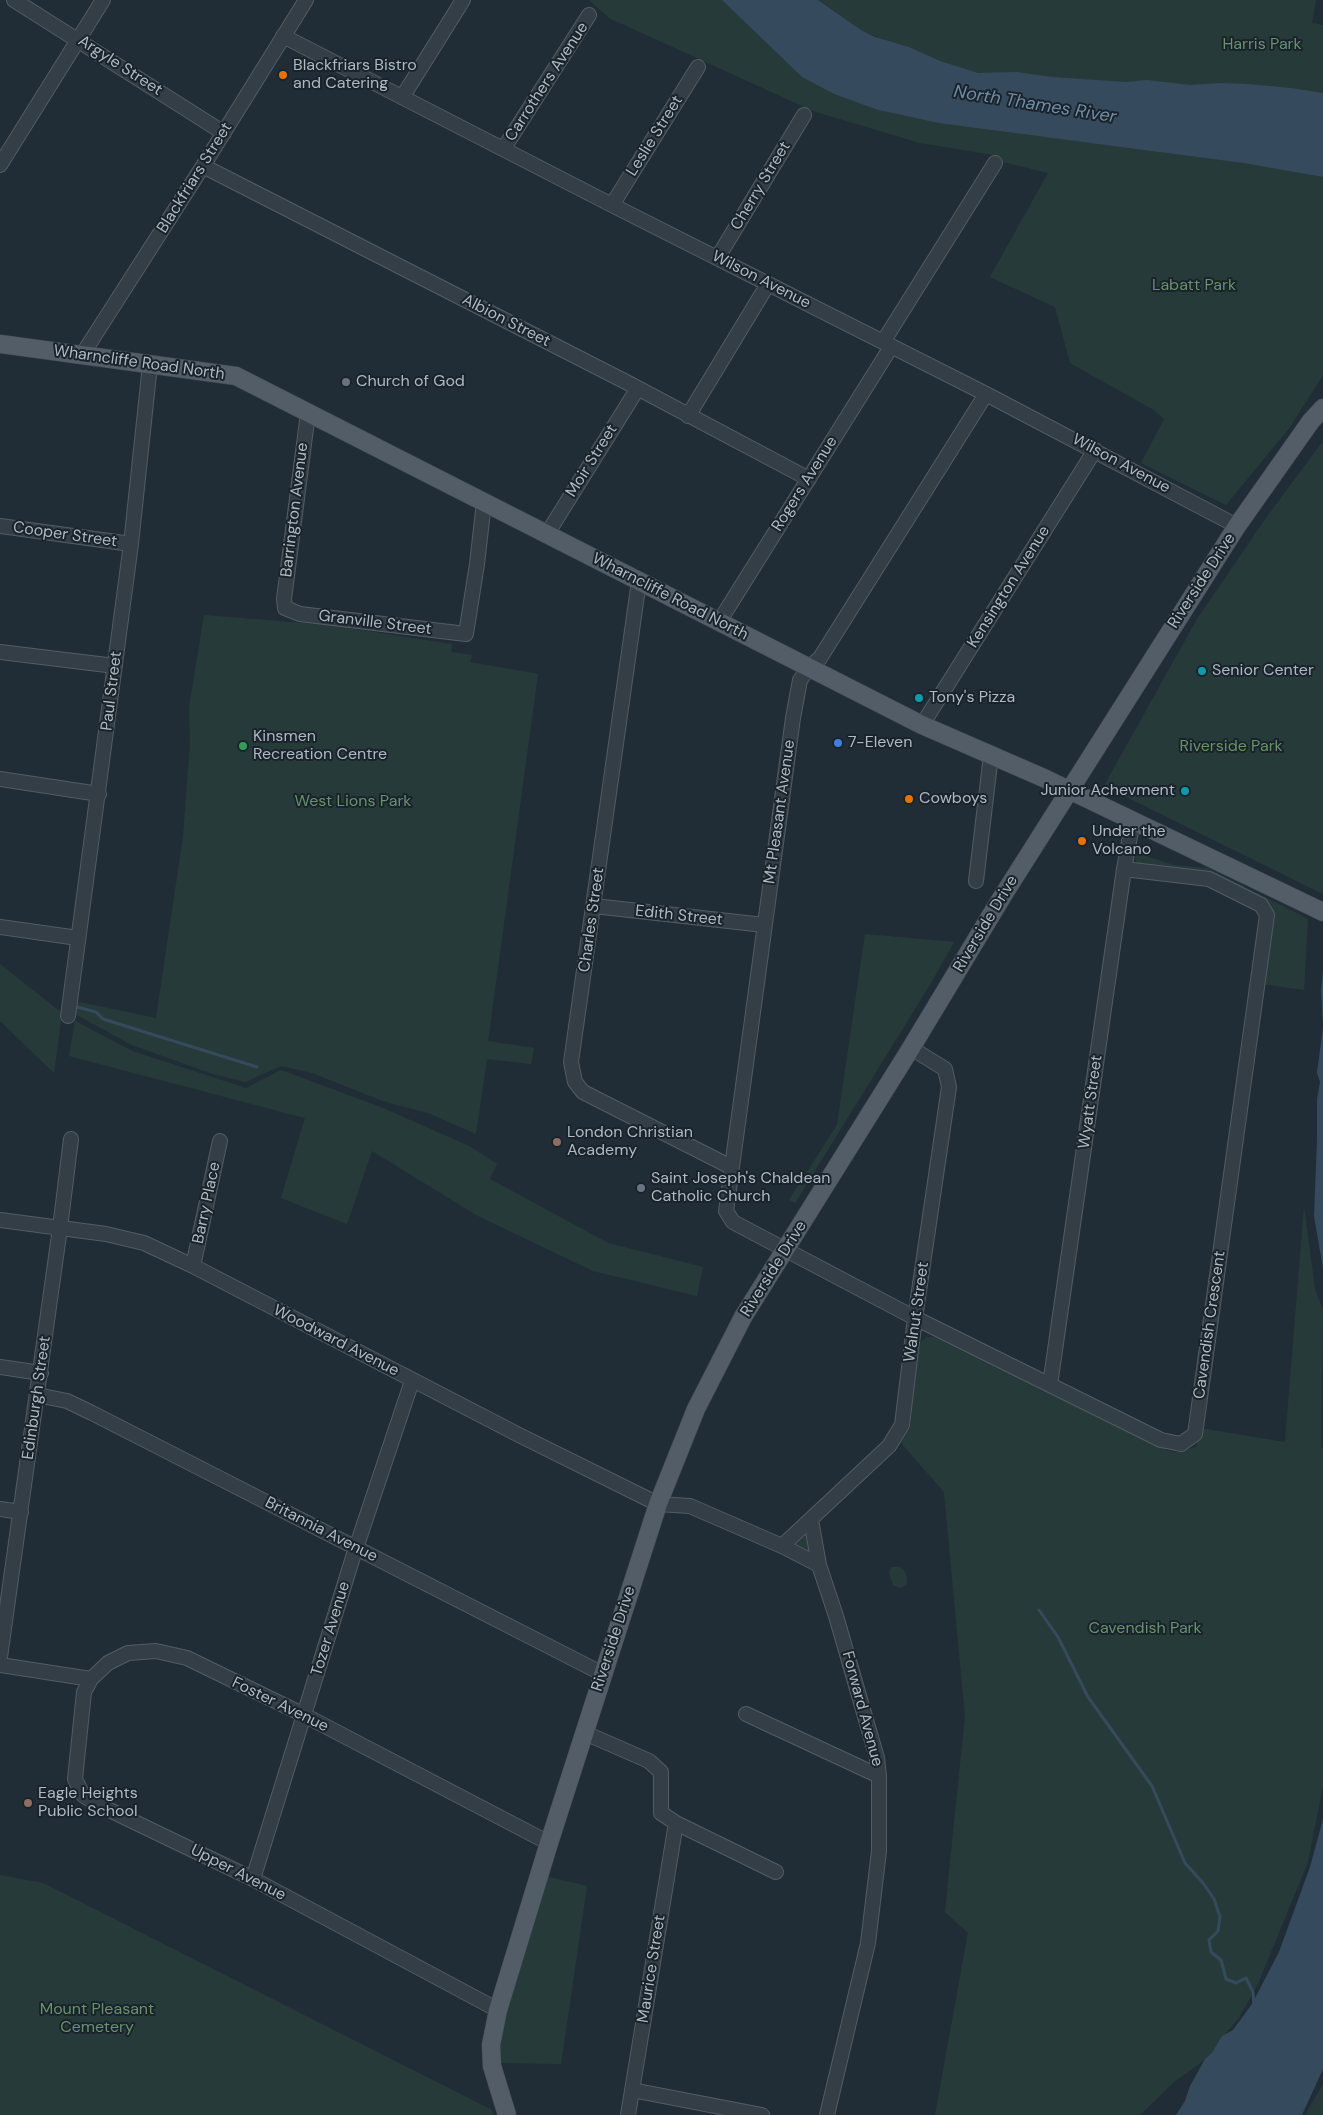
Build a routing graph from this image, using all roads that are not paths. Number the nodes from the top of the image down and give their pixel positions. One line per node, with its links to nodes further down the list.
1 (14, 0): 7 (street, Argyle Street)
2 (103, 0): 7 (street)
3 (306, 0): 6 (street, Blackfriars Street)
4 (463, 0): 9 (street)
5 (589, 15): 12 (street, Carrothers Avenue)
6 (284, 36): 9 (street, Wilson Avenue); 11 (street, Blackfriars Street)
7 (79, 39): 11 (street, Argyle Street); 14 (street)
8 (698, 67): 16 (street, Leslie Street)
9 (403, 96): 12 (street, Wilson Avenue)
10 (804, 115): 17 (street, Cherry Street)
11 (224, 133): 15 (street, Blackfriars Street)
12 (504, 148): 16 (street, Wilson Avenue)
13 (996, 162): 20 (street, Rogers Avenue)
14 (0, 165)
15 (203, 166): 21 (street, Blackfriars Street); 23 (street, Albion Street)
16 (612, 205): 17 (street, Wilson Avenue)
17 (718, 257): 18 (street, Wilson Avenue)
18 (768, 284): 20 (street, Wilson Avenue); 28 (street)
19 (0, 344): 21 (main road, Wharncliffe Road North)
20 (887, 344): 25 (street, Wilson Avenue); 31 (street, Rogers Avenue)
21 (82, 355): 22 (main road, Wharncliffe Road North)
22 (150, 364): 27 (main road, Wharncliffe Road North); 36 (street, Paul Street)
23 (638, 388): 28 (street, Albion Street); 35 (street, Moir Street)
24 (1323, 393): 29 (main road)
25 (986, 394): 30 (street, Wilson Avenue); 42 (street, Mt Pleasant Avenue)
26 (1323, 408): 29 (main road, Riverside Drive)
27 (308, 413): 32 (main road, Wharncliffe Road North); 38 (street, Barrington Avenue)
28 (688, 416): 31 (street, Albion Street)
29 (1311, 421): 34 (main road, Riverside Drive)
30 (1095, 450): 34 (street, Wilson Avenue); 43 (street, Kensington Avenue)
31 (809, 479): 39 (street, Rogers Avenue)
32 (484, 502): 35 (main road, Wharncliffe Road North); 38 (street, Granville Street)
33 (0, 526): 36 (street, Cooper Street)
34 (1237, 526): 46 (main road, Riverside Drive)
35 (547, 534): 37 (main road, Wharncliffe Road North)
36 (131, 544): 41 (street, Paul Street)
37 (639, 581): 39 (main road, Wharncliffe Road North); 51 (street, Charles Street)
38 (285, 608)
39 (719, 622): 42 (main road, Wharncliffe Road North)
40 (0, 652): 41 (street)
41 (115, 666): 47 (street, Paul Street)
42 (809, 668): 43 (main road, Wharncliffe Road North); 53 (street, Mt Pleasant Avenue)
43 (922, 725): 44 (main road, Wharncliffe Road North)
44 (991, 755): 46 (main road, Wharncliffe Road North); 50 (street)
45 (0, 779): 47 (street)
46 (1069, 790): 48 (main road, Wharncliffe Road North); 57 (main road, Riverside Drive)
47 (99, 794): 55 (street, Paul Street)
48 (1133, 820): 49 (street, Wyatt Street); 52 (main road, Wharncliffe Road North)
49 (1124, 869): 69 (street, Wyatt Street); 69 (street, Cavendish Crescent)
50 (976, 881)
51 (594, 906): 53 (street, Edith Street); 60 (street, Charles Street)
52 (1323, 912)
53 (764, 925): 60 (street, Mt Pleasant Avenue)
54 (0, 927): 55 (street)
55 (78, 938): 56 (street, Paul Street)
56 (68, 1016)
57 (911, 1048): 63 (main road, Riverside Drive); 65 (street, Walnut Street)
58 (70, 1139): 62 (street, Edinburgh Street)
59 (220, 1140): 64 (street, Barry Place)
60 (731, 1167): 63 (street, Mt Pleasant Avenue)
61 (0, 1220): 62 (street, Woodward Avenue)
62 (60, 1228): 64 (street, Woodward Avenue); 67 (street, Edinburgh Street)
63 (785, 1251): 65 (street, Cavendish Crescent); 71 (main road, Riverside Drive)
64 (193, 1266): 68 (street, Woodward Avenue)
65 (915, 1318): 69 (street, Cavendish Crescent); 74 (street, Walnut Street)
66 (0, 1367): 67 (street)
67 (40, 1374): 70 (street, Edinburgh Street)
68 (412, 1380): 71 (street, Woodward Avenue); 76 (street, Tozer Avenue)
69 (1050, 1385)
70 (37, 1394): 73 (street, Edinburgh Street); 76 (street, Britannia Avenue)
71 (658, 1504): 75 (street); 80 (main road, Riverside Drive)
72 (0, 1508): 73 (street)
73 (21, 1512): 78 (street, Edinburgh Street)
74 (811, 1520): 75 (street, Walnut Street); 77 (street, Forward Avenue)
75 (782, 1546): 77 (street)
76 (356, 1548): 80 (street, Britannia Avenue); 83 (street, Tozer Avenue)
77 (819, 1565): 85 (street, Forward Avenue)
78 (0, 1657)
79 (0, 1665): 81 (street)
80 (602, 1674): 84 (main road, Riverside Drive)
81 (91, 1679): 83 (street, Foster Avenue); 89 (street, Upper Avenue)
82 (746, 1714): 85 (street)
83 (304, 1715): 87 (street, Foster Avenue); 89 (street, Tozer Avenue)
84 (585, 1733): 86 (street); 87 (main road, Riverside Drive)
85 (879, 1776): 95 (street, Forward Avenue)
86 (676, 1823): 88 (street); 91 (street, Maurice Street)
87 (549, 1843): 90 (main road, Riverside Drive)
88 (776, 1872)
89 (253, 1879): 90 (street, Upper Avenue)
90 (498, 2010): 92 (main road, Riverside Drive)
91 (632, 2090): 93 (street, Maurice Street); 94 (street)
92 (507, 2115)
93 (628, 2115)
94 (762, 2115)
95 (827, 2115)

